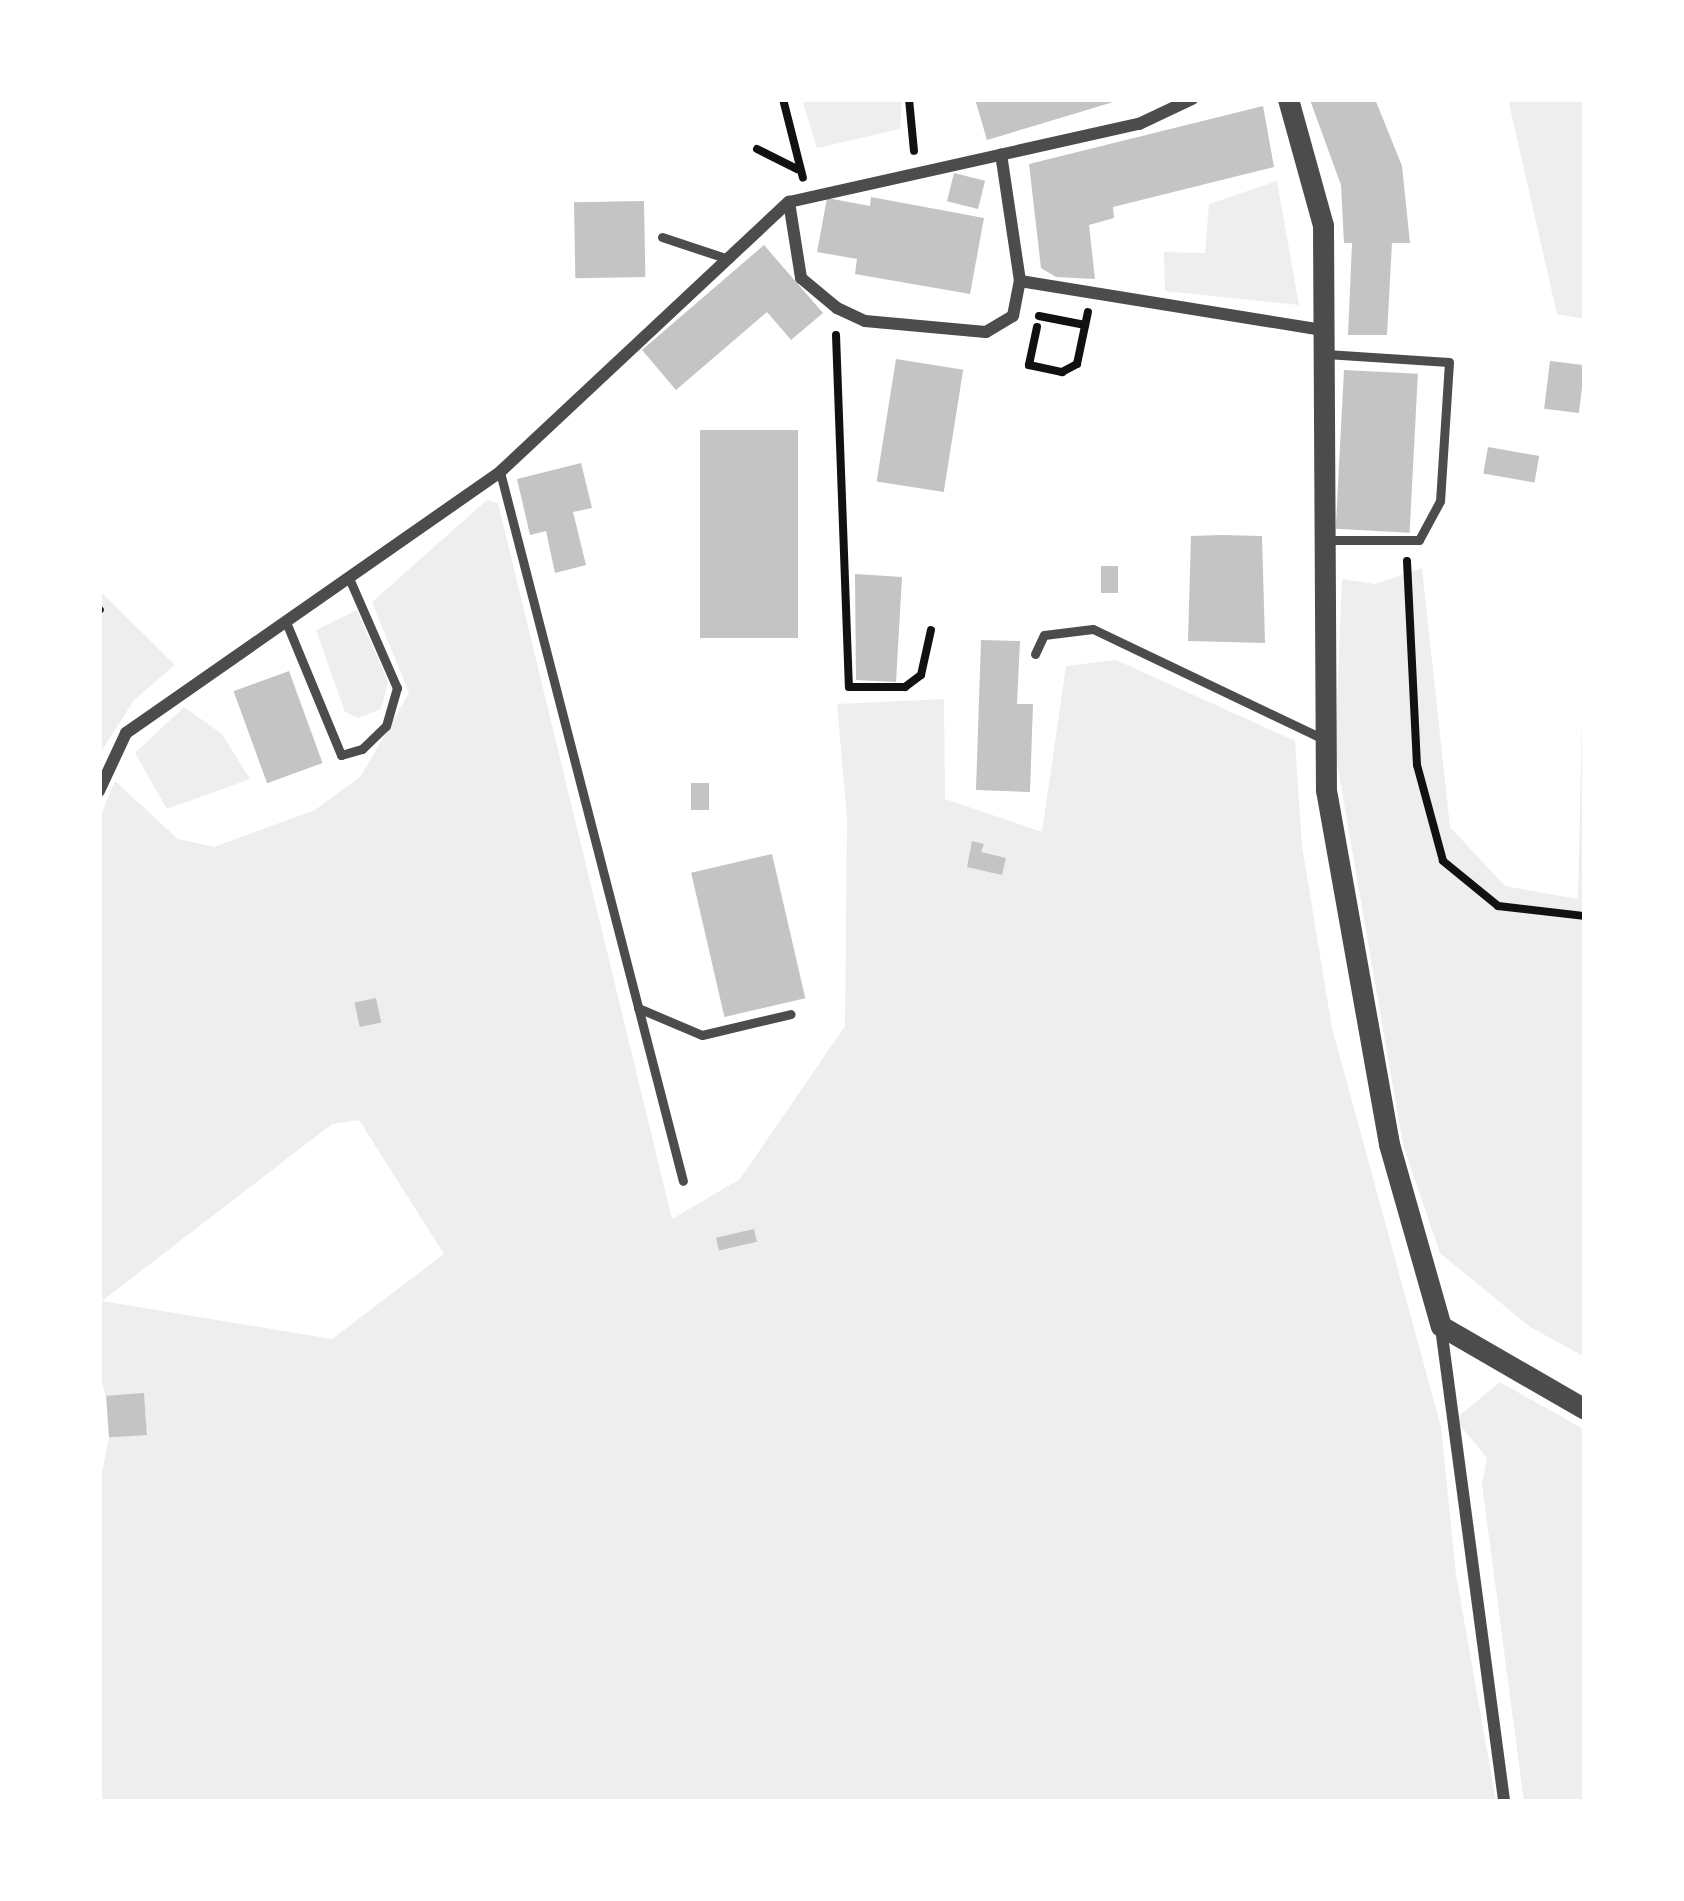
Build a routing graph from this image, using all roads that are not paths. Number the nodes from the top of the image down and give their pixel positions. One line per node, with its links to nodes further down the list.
1 (1192, 99): 3 (street)
2 (1288, 99): 8 (street)
3 (1001, 154): 4 (street); 7 (street)
4 (789, 202): 6 (street); 7 (street)
5 (662, 237): 6 (lane)
6 (728, 259): 10 (street)
7 (1020, 280): 8 (street)
8 (1324, 330): 9 (street)
9 (1326, 354): 11 (street); 11 (lane)
10 (500, 472): 12 (street); 17 (lane)
11 (1326, 540): 15 (street)
12 (349, 578): 13 (street); 13 (lane)
13 (286, 622): 16 (street)
14 (1035, 654): 15 (lane)
15 (1322, 738): 20 (street)
16 (99, 791)
17 (638, 1008): 18 (lane); 19 (lane)
18 (791, 1014)
19 (683, 1181)
20 (1441, 1325): 21 (street); 22 (street)
21 (1585, 1408)
22 (1504, 1802)

